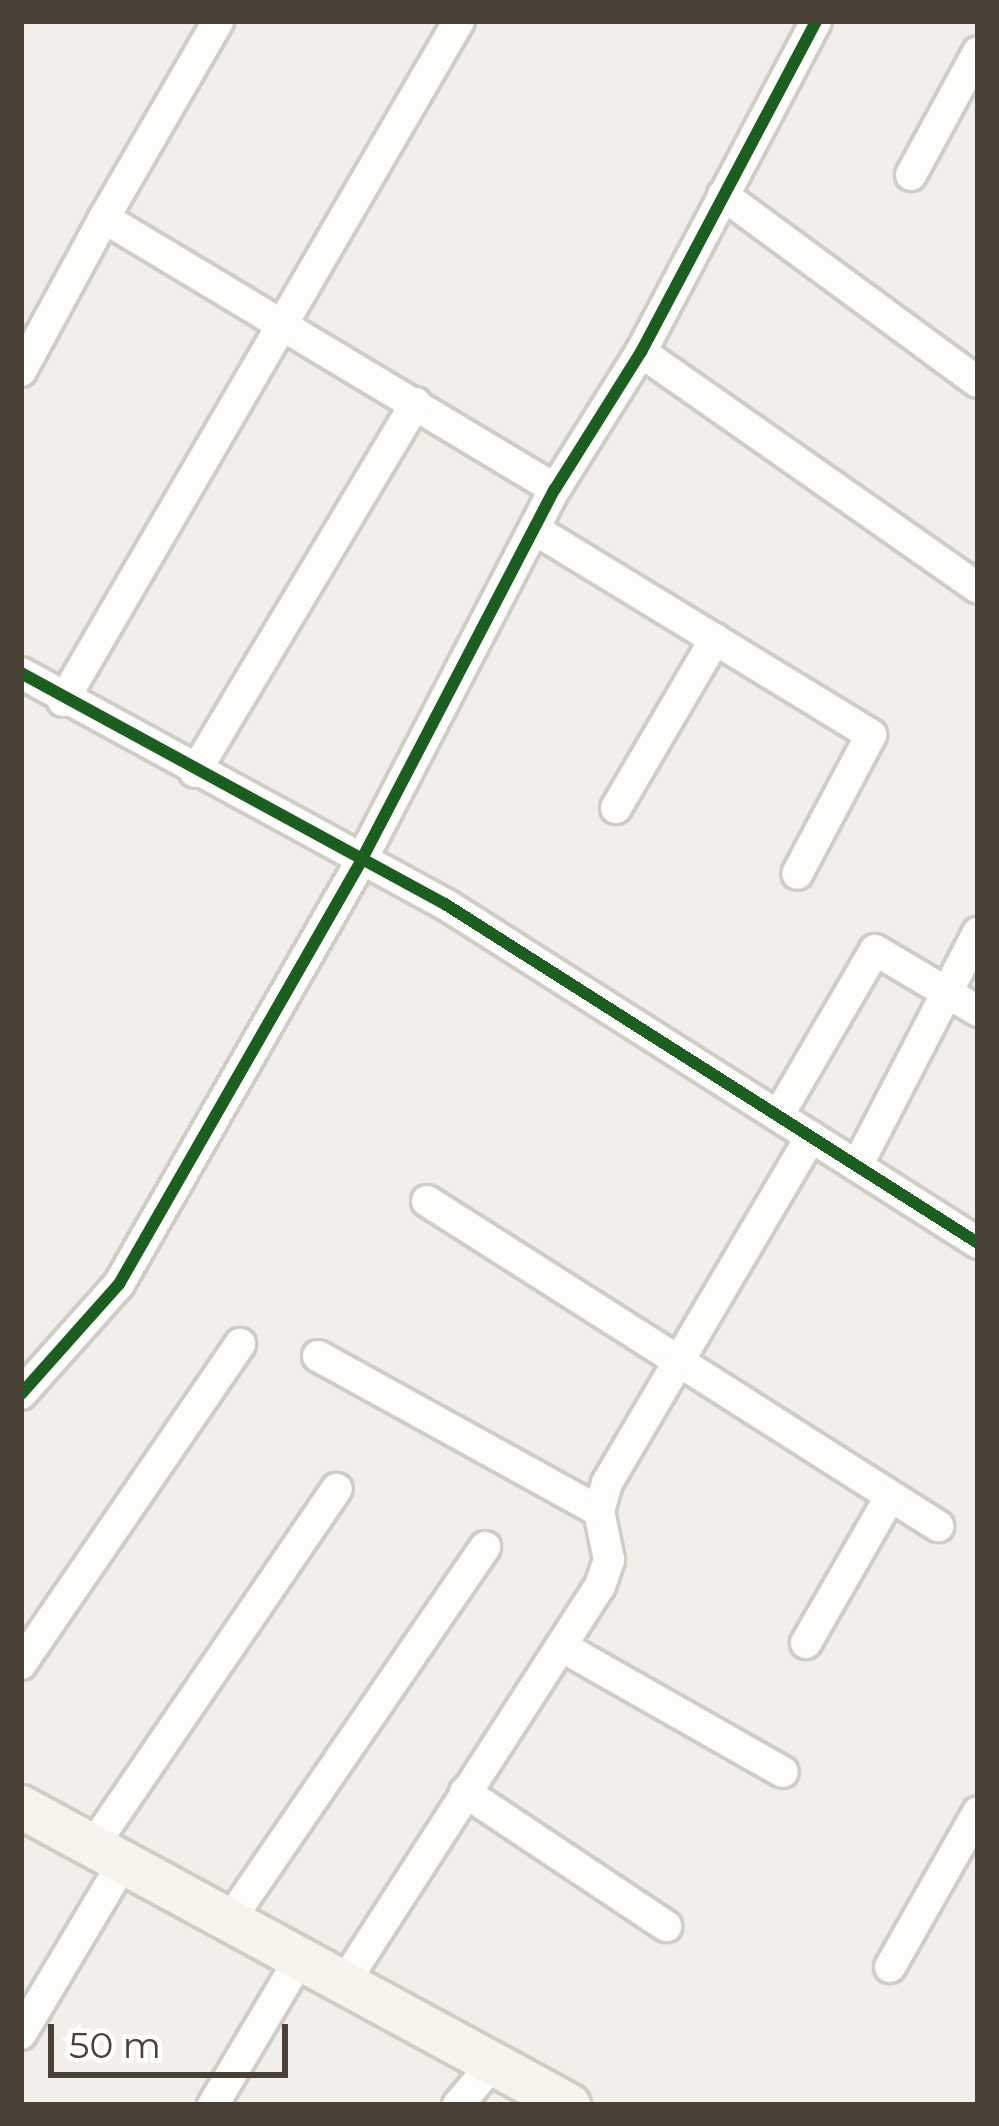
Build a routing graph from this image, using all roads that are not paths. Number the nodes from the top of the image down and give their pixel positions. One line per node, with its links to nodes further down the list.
1 (218, 21): 7 (street)
2 (458, 21): 8 (street)
3 (816, 21): 6 (street)
4 (978, 52): 5 (street)
5 (911, 175)
6 (723, 195): 9 (street); 11 (street)
7 (104, 218): 8 (street); 10 (street)
8 (278, 324): 12 (street); 18 (street)
9 (641, 352): 13 (street); 15 (street)
10 (21, 371)
11 (978, 382)
12 (416, 404): 13 (street); 19 (street)
13 (555, 489): 14 (street)
14 (534, 529): 16 (street); 21 (street)
15 (978, 588)
16 (716, 639): 20 (street); 22 (street)
17 (21, 673): 18 (street)
18 (62, 701): 19 (street)
19 (195, 772): 21 (street)
20 (616, 808)
21 (362, 859): 26 (street); 34 (street)
22 (797, 874)
23 (978, 933): 24 (street)
24 (947, 994): 25 (street); 26 (street); 28 (street)
25 (978, 1011)
26 (778, 1116): 27 (street)
27 (811, 1137): 28 (street); 33 (street)
28 (857, 1166): 30 (street)
29 (427, 1201): 33 (street)
30 (978, 1243)
31 (240, 1344): 42 (street)
32 (318, 1356): 37 (street)
33 (676, 1359): 36 (street); 37 (street)
34 (21, 1394)
35 (337, 1489): 47 (street)
36 (890, 1497): 38 (street); 40 (street)
37 (599, 1511): 41 (street)
38 (938, 1526)
39 (485, 1547): 48 (street)
40 (806, 1643)
41 (561, 1646): 43 (street); 44 (street)
42 (21, 1664)
43 (783, 1772)
44 (465, 1792): 49 (street); 52 (street)
45 (21, 1807): 47 (street)
46 (978, 1812): 51 (street)
47 (106, 1858): 48 (street); 53 (street)
48 (227, 1924): 50 (street)
49 (666, 1926)
50 (298, 1962): 52 (street); 55 (street)
51 (890, 1967)
52 (342, 1986): 54 (street)
53 (21, 2034)
54 (491, 2066): 56 (street); 57 (street)
55 (213, 2105)
56 (458, 2105)
57 (568, 2105)

